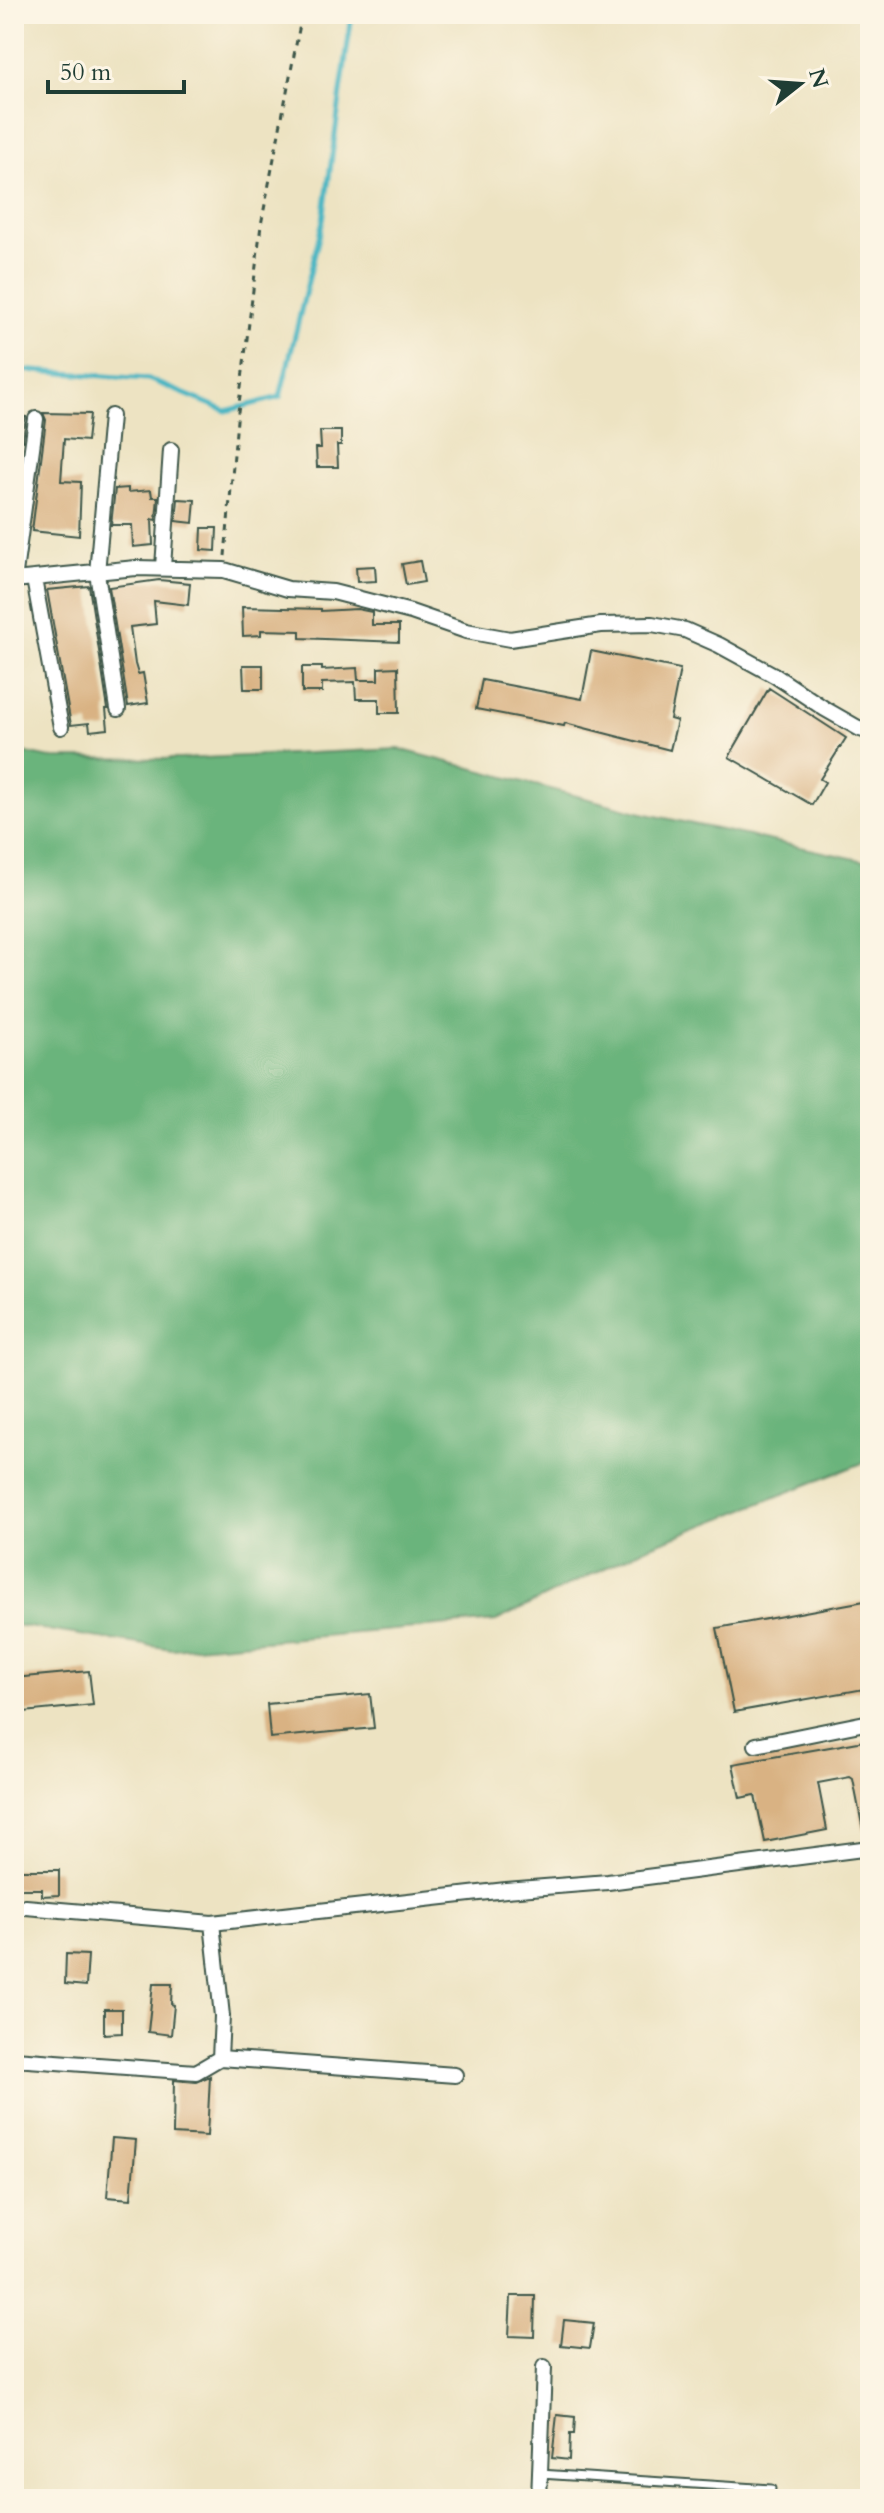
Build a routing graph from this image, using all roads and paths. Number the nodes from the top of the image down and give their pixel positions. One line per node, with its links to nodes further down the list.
1 (302, 14): 7 (path)
2 (111, 416): 8 (street)
3 (36, 419): 5 (street)
4 (171, 450): 6 (street)
5 (18, 532): 9 (street)
6 (163, 567): 7 (street); 8 (street)
7 (224, 570): 12 (street)
8 (97, 573): 9 (street); 10 (street)
9 (34, 579): 11 (street)
10 (118, 709)
11 (61, 727)
12 (870, 732)
13 (870, 1722): 14 (street)
14 (756, 1745)
15 (870, 1848): 17 (street)
16 (14, 1906): 17 (street)
17 (212, 1923): 18 (street)
18 (220, 2058): 19 (street); 20 (street)
19 (14, 2059)
20 (455, 2075)
21 (544, 2367): 22 (street)
22 (540, 2474): 23 (lane); 24 (street)
23 (771, 2489)
24 (539, 2499)

